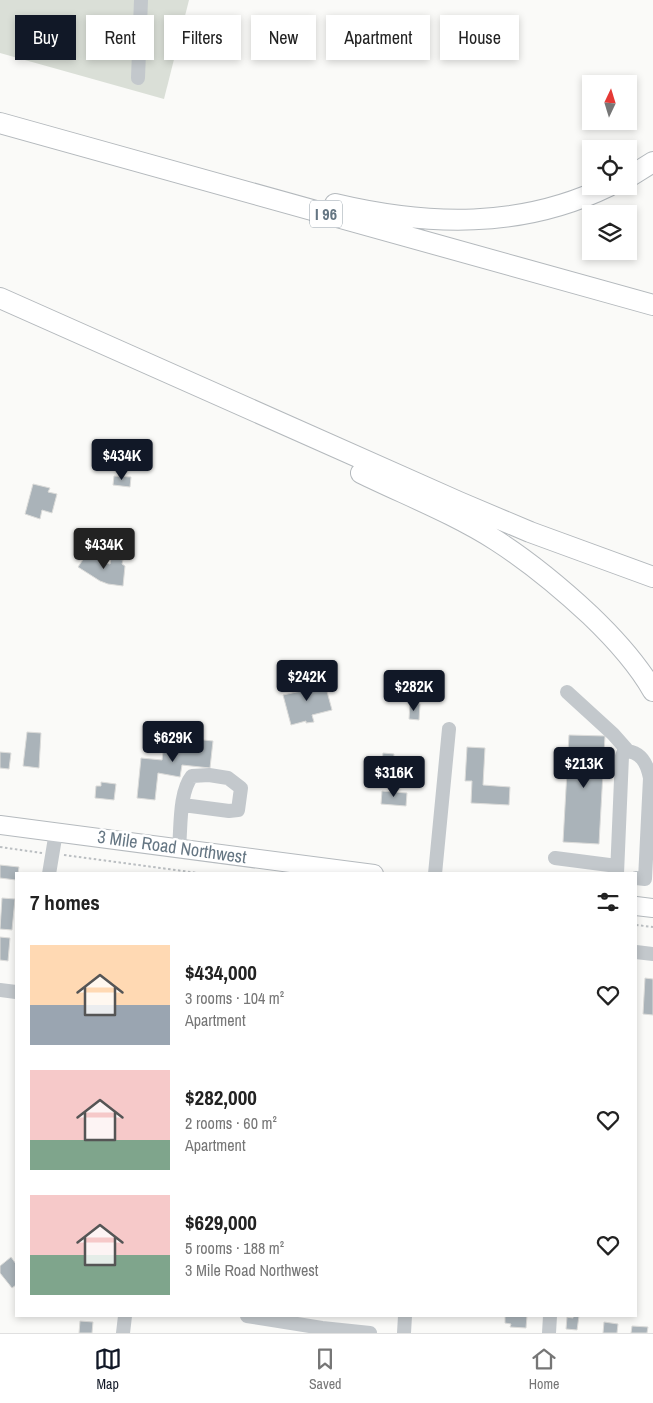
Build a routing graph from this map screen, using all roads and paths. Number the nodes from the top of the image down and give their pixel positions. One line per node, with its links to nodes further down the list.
1 (141, 0): 2 (street)
2 (138, 78)
3 (0, 123): 5 (highway, I 96)
4 (653, 162): 6 (highway)
5 (156, 167): 7 (highway); 9 (highway, I 96)
6 (637, 172)
7 (586, 195)
8 (0, 298): 10 (highway)
9 (653, 305)
10 (221, 396): 11 (highway); 13 (highway)
11 (653, 577)
12 (567, 692): 15 (street)
13 (653, 692)
14 (449, 729): 28 (street)
15 (628, 751): 24 (street); 29 (street)
16 (183, 805): 20 (street)
17 (0, 825): 18 (main road, 3 Mile Road Northwest)
18 (56, 832): 20 (main road, 3 Mile Road Northwest); 21 (street)
19 (0, 847): 21 (path)
20 (179, 848): 23 (main road, 3 Mile Road Northwest)
21 (52, 854): 25 (street); 26 (path)
22 (556, 858): 24 (street)
23 (289, 868): 27 (main road, 3 Mile Road Northwest)
24 (617, 870)
25 (49, 872)
26 (190, 872)
27 (346, 872)
28 (434, 872)
29 (637, 878)
30 (637, 906): 31 (main road)
31 (653, 908)
32 (637, 925): 33 (path)
33 (653, 928)
34 (637, 952): 35 (street)
35 (653, 954)
36 (0, 990): 37 (street)
37 (15, 992)
38 (125, 1317): 43 (street)
39 (253, 1317): 42 (street)
40 (405, 1317): 45 (street)
41 (550, 1317): 46 (street)
42 (322, 1331): 44 (street)
43 (123, 1333)
44 (370, 1333)
45 (404, 1333)
46 (549, 1333)

